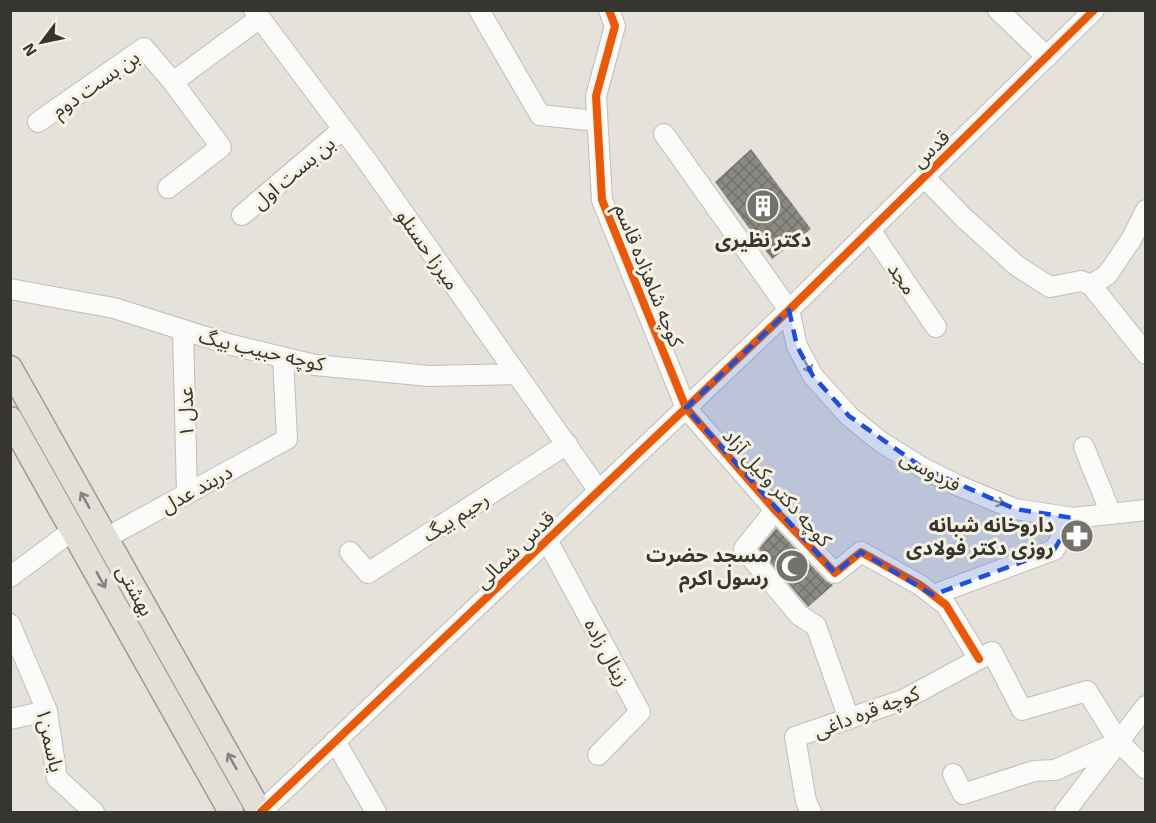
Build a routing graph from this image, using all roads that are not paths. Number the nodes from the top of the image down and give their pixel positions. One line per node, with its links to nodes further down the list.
1 (479, 10): 8 (street)
2 (609, 10): 8 (street, کوچه شاهزاده قاسم)
3 (998, 10): 6 (street)
4 (1094, 10): 6 (street, قدس)
5 (257, 14): 7 (street); 10 (street, میرزا حسنلو)
6 (1047, 57): 12 (street, قدس)
7 (173, 82): 9 (street, بن بست دوم); 13 (street, بن بست دوم)
8 (597, 121): 26 (street, کوچه شاهزاده قاسم)
9 (38, 122)
10 (344, 129): 15 (street, بن بست اول); 25 (street, میرزا حسنلو)
11 (664, 134): 19 (street)
12 (924, 177): 16 (street, قدس); 17 (street)
13 (168, 188)
14 (1146, 210): 17 (street)
15 (242, 215)
16 (870, 230): 19 (street, قدس); 20 (street, مجد)
17 (1091, 285): 22 (street)
18 (10, 289): 21 (street, کوچه حبیب بیگ)
19 (789, 310): 26 (street, قدس شمالی); 35 (street, فردوسی, one-way to 35)
20 (936, 327)
21 (183, 330): 23 (street, کوچه حبیب بیگ); 31 (street, عدل ۱)
22 (1146, 354)
23 (284, 357): 25 (street, کوچه حبیب بیگ); 31 (street, دربند عدل)
24 (10, 368): 37 (main road, بهشتی, one-way to 24)
25 (518, 374): 28 (street, میرزا حسنلو)
26 (686, 408): 30 (street, قدس شمالی); 32 (street, کوچه دکتر وکیل آزاد)
27 (10, 419): 36 (main road, بهشتی)
28 (567, 444): 30 (street, میرزا حسنلو); 39 (street, رحیم بیگ)
29 (1084, 447): 34 (street)
30 (599, 490): 38 (street, قدس شمالی)
31 (187, 494): 37 (street, دربند عدل)
32 (775, 510): 41 (street, کوچه دکتر وکیل آزاد); 47 (street)
33 (1146, 510): 34 (street, فردوسی)
34 (1111, 514): 35 (street, فردوسی)
35 (1073, 518): 41 (street)
36 (74, 530): 40 (street); 54 (main road, بهشتی, one-way to 54)
37 (106, 538): 55 (main road, بهشتی, one-way to 37)
38 (547, 540): 48 (street, قدس شمالی); 50 (street, زینال زاده)
39 (350, 552)
40 (10, 577)
41 (933, 595): 43 (street, کوچه دکتر وکیل آزاد)
42 (10, 624): 45 (street, یاسمن۱)
43 (979, 659): 47 (street, کوچه قره داغی); 49 (street)
44 (1146, 706): 49 (street)
45 (47, 711): 46 (street); 53 (street, یاسمن۱)
46 (10, 719)
47 (849, 719): 57 (street, کوچه قره داغی)
48 (335, 741): 55 (street, قدس شمالی); 56 (street)
49 (1119, 742): 51 (street); 52 (street); 58 (street)
50 (598, 754)
51 (1146, 769)
52 (953, 774)
53 (94, 813)
54 (231, 813)
55 (261, 813)
56 (376, 813)
57 (811, 813)
58 (1065, 813)

